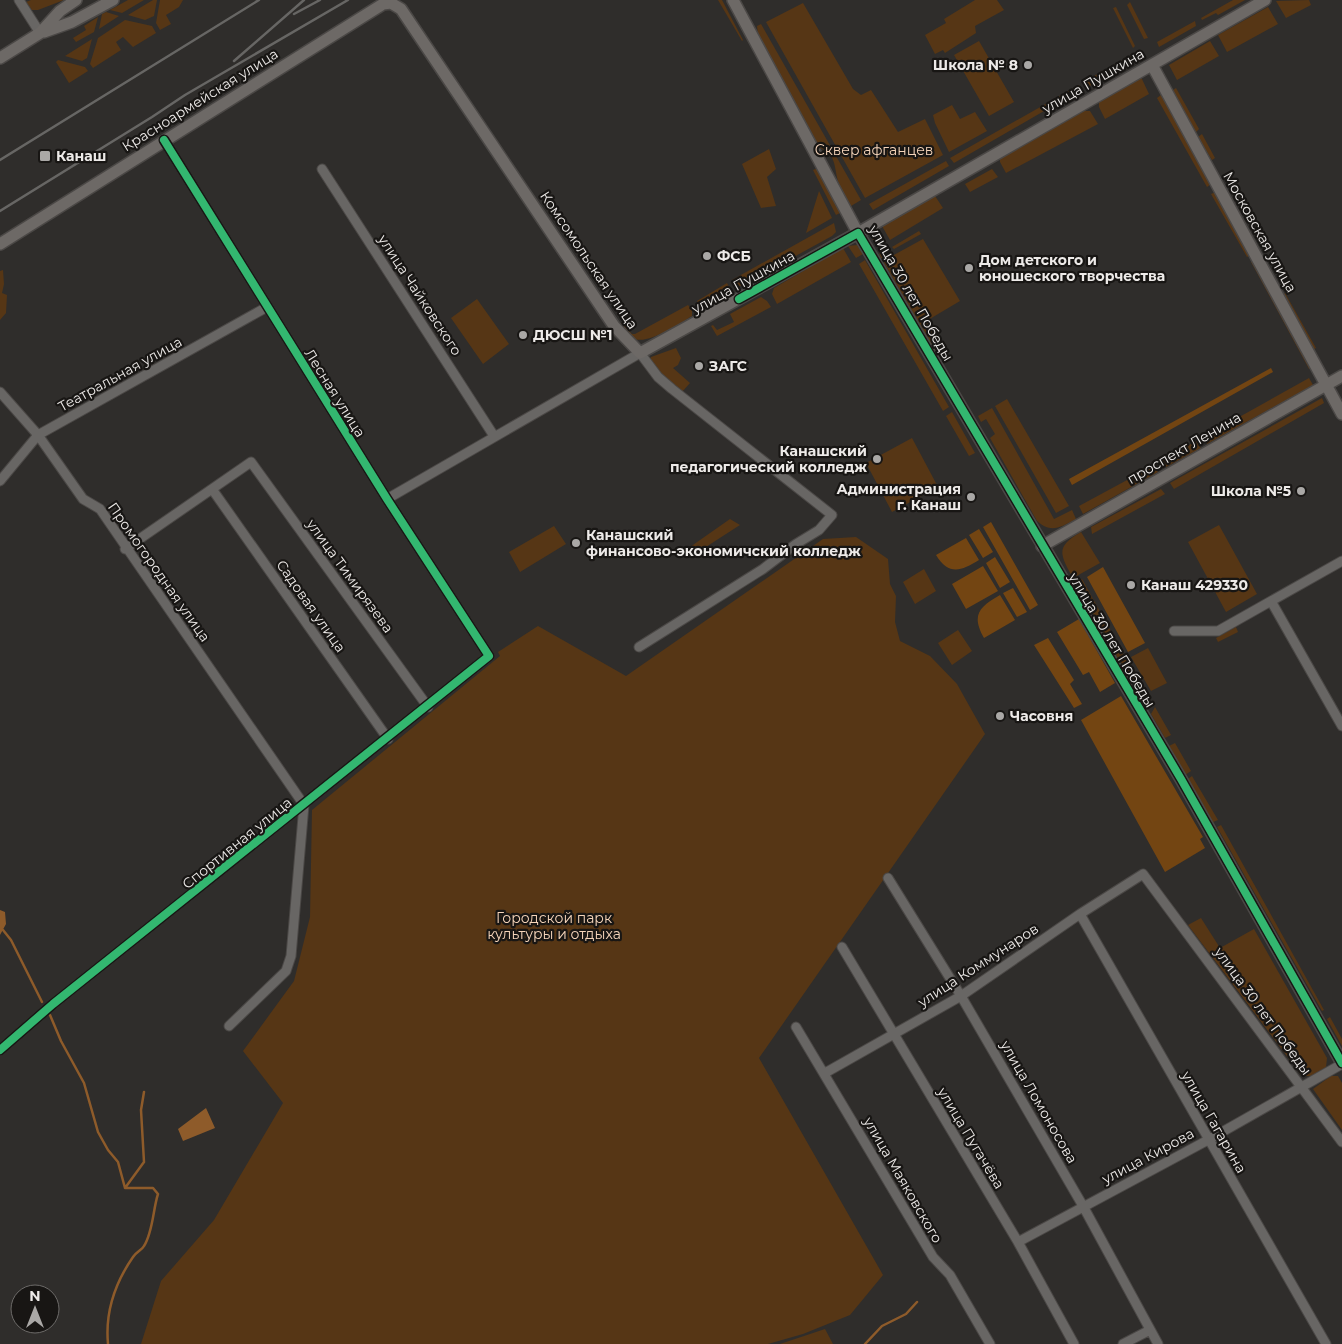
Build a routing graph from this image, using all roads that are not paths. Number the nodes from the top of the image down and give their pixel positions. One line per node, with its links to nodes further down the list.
1 (19, 0): 8 (street)
2 (76, 0): 8 (main road)
3 (113, 0): 8 (main road)
4 (733, 0): 13 (main road, улица 30 лет Победы)
5 (1265, 0): 10 (main road, улица Пушкина)
6 (389, 1): 7 (main road, Комсомольская улица); 11 (main road, Красноармейская улица)
7 (402, 5): 16 (main road, Комсомольская улица)
8 (40, 33): 9 (main road)
9 (0, 58)
10 (1152, 65): 13 (main road, улица Пушкина); 18 (main road, Московская улица)
11 (164, 140): 14 (main road, Красноармейская улица); 15 (street, Лесная улица)
12 (322, 169): 22 (street, улица Чайковского)
13 (858, 233): 16 (main road, улица Пушкина); 26 (main road, улица 30 лет Победы)
14 (0, 244)
15 (267, 307): 21 (street, Театральная улица); 25 (street, Лесная улица)
16 (640, 352): 22 (street, улица Пушкина); 31 (street, Комсомольская улица)
17 (1342, 376): 18 (main road, проспект Ленина)
18 (1326, 385): 20 (main road, Московская улица); 26 (main road, проспект Ленина)
19 (0, 392): 21 (street, Промогородная улица)
20 (1342, 414)
21 (38, 436): 23 (street, Театральная улица); 27 (street, Промогородная улица)
22 (494, 436): 25 (street, улица Пушкина)
23 (0, 481)
24 (212, 489): 27 (street); 33 (street, улица Тимирязева); 35 (street, Садовая улица)
25 (387, 499): 32 (street, Лесная улица)
26 (1042, 546): 46 (main road, улица 30 лет Победы)
27 (125, 549): 36 (street, Промогородная улица)
28 (1341, 564): 29 (street)
29 (1271, 601): 30 (street); 34 (street)
30 (1174, 631)
31 (639, 648)
32 (489, 656): 33 (street, Спортивная улица)
33 (428, 707): 35 (street, Спортивная улица)
34 (1342, 726)
35 (388, 739): 36 (street, Спортивная улица)
36 (304, 805): 42 (street); 45 (street, Спортивная улица)
37 (1143, 874): 39 (street, улица Коммунаров); 48 (street, улица 30 лет Победы)
38 (888, 878): 41 (street, улица Ломоносова)
39 (1080, 914): 41 (street, улица Коммунаров); 49 (street, улица Гагарина)
40 (842, 947): 44 (street, улица Пугачёва)
41 (961, 996): 44 (street, улица Коммунаров); 51 (street, улица Ломоносова)
42 (229, 1026)
43 (796, 1027): 47 (street, улица Маяковского)
44 (894, 1036): 47 (street, улица Коммунаров); 52 (street, улица Пугачёва)
45 (0, 1050)
46 (1342, 1064): 48 (street, улица Кирова)
47 (825, 1073): 54 (street, улица Маяковского)
48 (1300, 1087): 49 (street, улица Кирова); 50 (street, улица 30 лет Победы)
49 (1208, 1140): 51 (street, улица Кирова); 58 (street, улица Гагарина)
50 (1342, 1142)
51 (1083, 1206): 52 (street, улица Кирова); 53 (street, улица Ломоносова)
52 (1018, 1242): 55 (street, улица Пугачёва)
53 (1150, 1330): 56 (street); 57 (street, улица Ломоносова)
54 (990, 1344)
55 (1074, 1344)
56 (1124, 1344)
57 (1158, 1344)
58 (1326, 1344)

